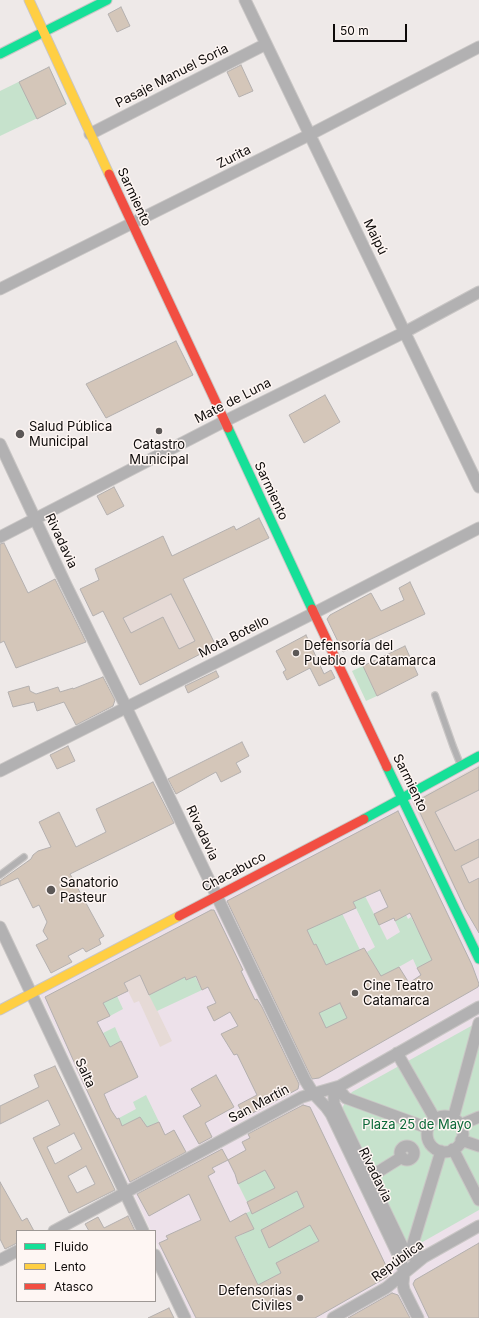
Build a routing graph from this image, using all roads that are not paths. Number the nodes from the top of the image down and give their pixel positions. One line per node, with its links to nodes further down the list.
1 (29, 0): 4 (street, Sarmiento)
2 (107, 0): 4 (street)
3 (246, 0): 5 (street, Maipú)
4 (44, 32): 7 (street); 8 (street, Sarmiento)
5 (266, 44): 8 (street, Pasaje Manuel Soria); 9 (street, Maipú)
6 (479, 47): 9 (street, Zurita)
7 (0, 54)
8 (90, 134): 10 (street, Sarmiento)
9 (309, 135): 10 (street, Zurita); 13 (street, Maipú)
10 (132, 224): 11 (street, Zurita); 14 (street, Sarmiento)
11 (0, 289)
12 (479, 292): 13 (street, Mate de Luna)
13 (405, 332): 14 (street, Mate de Luna); 16 (street, Maipú)
14 (225, 421): 17 (street, Mate de Luna); 20 (street, Sarmiento)
15 (0, 444): 17 (street, Rivadavia)
16 (479, 487)
17 (35, 519): 19 (street, Mate de Luna); 22 (street, Rivadavia)
18 (479, 528): 20 (street, Mota Botello)
19 (0, 537)
20 (314, 613): 22 (street, Mota Botello); 26 (street, Sarmiento)
21 (435, 696): 24 (lane)
22 (126, 707): 25 (street, Mota Botello); 29 (street, Rivadavia)
23 (479, 756): 24 (street, Chacabuco)
24 (461, 766): 26 (street, Chacabuco)
25 (0, 771)
26 (403, 798): 29 (street, Chacabuco); 31 (street, Sarmiento)
27 (24, 857): 28 (lane)
28 (0, 875)
29 (216, 896): 32 (street, Chacabuco); 38 (street, Rivadavia)
30 (0, 927): 32 (street, Salta)
31 (479, 959)
32 (32, 993): 34 (street, Chacabuco); 49 (street, Salta)
33 (479, 1007): 36 (street, San Martín)
34 (0, 1010)
35 (479, 1023): 41 (street)
36 (397, 1053): 37 (street, San Martín); 40 (street)
37 (341, 1089): 38 (street, San Martín); 42 (street); 57 (street, Rivadavia)
38 (313, 1093): 49 (street, San Martín); 59 (street, Rivadavia)
39 (479, 1117): 41 (street)
40 (435, 1119): 41 (street); 42 (street)
41 (457, 1122): 43 (street)
42 (428, 1128): 44 (street)
43 (461, 1140): 45 (street); 46 (street)
44 (429, 1142): 47 (street); 48 (street)
45 (479, 1146)
46 (453, 1149): 47 (street); 50 (street)
47 (441, 1151): 54 (street)
48 (373, 1174)
49 (125, 1193): 52 (street, San Martín); 53 (street, Salta)
50 (479, 1200)
51 (479, 1226): 57 (street, República)
52 (56, 1230)
53 (143, 1230)
54 (411, 1250)
55 (16, 1252): 58 (street)
56 (156, 1257): 60 (street)
57 (424, 1257): 59 (street, República)
58 (0, 1260)
59 (404, 1273): 61 (street, República); 62 (street, Rivadavia)
60 (185, 1318)
61 (333, 1318)
62 (418, 1318)

